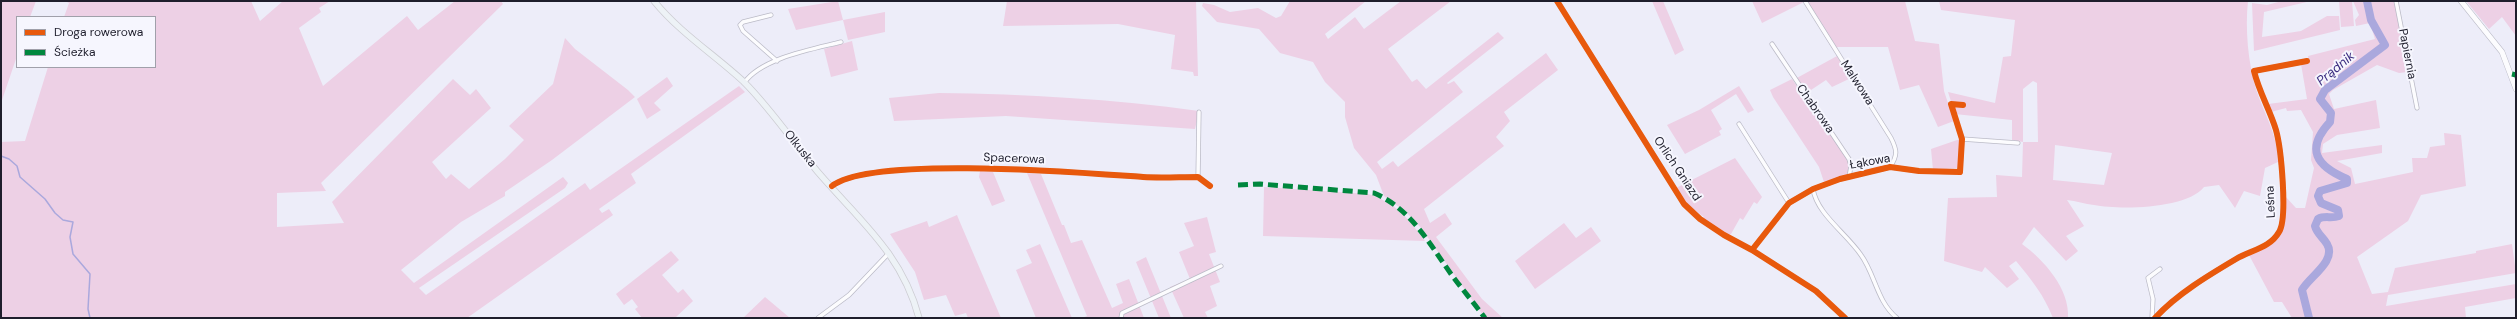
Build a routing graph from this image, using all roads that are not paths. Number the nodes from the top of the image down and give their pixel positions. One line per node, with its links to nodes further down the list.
1 (654, 1): 11 (main road, Olkuska)
2 (1557, 1): 26 (street, Orlich Gniazd)
3 (1805, 1): 19 (street, Malwowa)
4 (2396, 1): 14 (street, Papiernia)
5 (2461, 1): 12 (main road)
6 (771, 14): 10 (street)
7 (841, 42): 10 (street)
8 (1772, 44): 20 (street, Chabrowa)
9 (2307, 60): 36 (street, Leśna)
10 (777, 61): 11 (street)
11 (744, 83): 22 (main road, Olkuska)
12 (2516, 89)
13 (1963, 105): 17 (street, Łąkowa)
14 (2417, 108)
15 (1199, 112): 21 (street)
16 (1739, 124): 25 (street)
17 (1962, 139): 18 (street); 19 (street, Łąkowa)
18 (2018, 144)
19 (1890, 167): 20 (street, Łąkowa)
20 (1849, 177): 24 (street, Łąkowa)
21 (1199, 178): 22 (street, Spacerowa); 23 (street)
22 (832, 186): 27 (main road, Olkuska)
23 (1210, 186)
24 (1813, 189): 25 (street, Łąkowa); 34 (street)
25 (1788, 203): 26 (street, Łąkowa)
26 (1752, 250): 33 (street, Orlich Gniazd)
27 (890, 253): 30 (street); 31 (main road, Olkuska)
28 (1221, 266): 32 (street)
29 (2160, 269): 35 (street)
30 (818, 318)
31 (919, 318)
32 (1122, 318)
33 (1845, 318)
34 (1897, 318)
35 (2152, 318)
36 (2156, 318)

